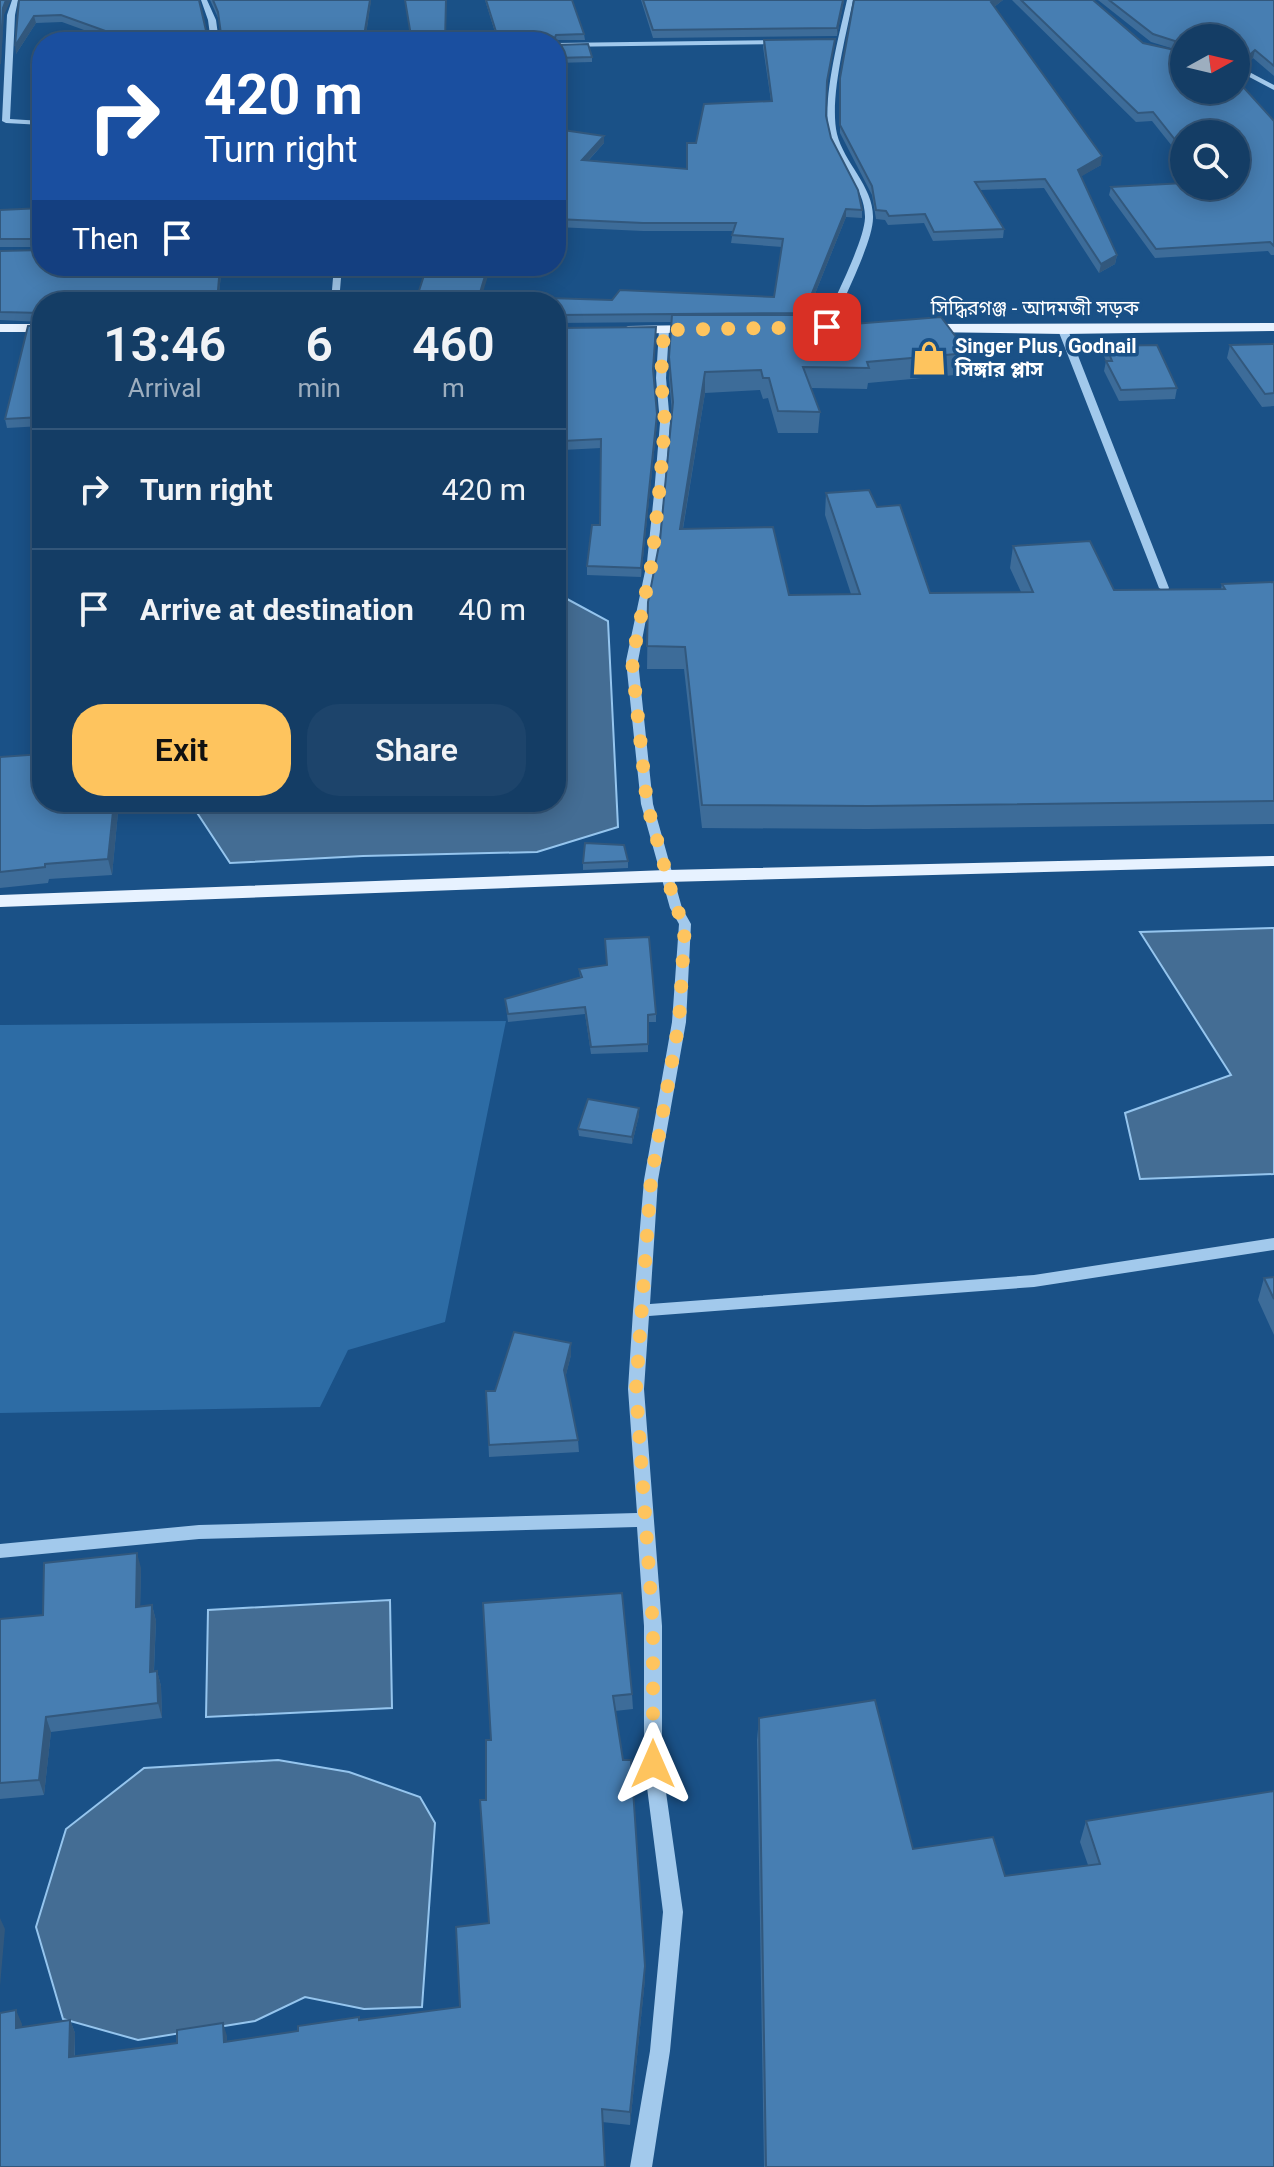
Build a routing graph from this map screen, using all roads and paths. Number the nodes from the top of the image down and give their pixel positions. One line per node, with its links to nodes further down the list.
1 (15, 0): 11 (street)
2 (204, 0): 4 (street)
3 (850, 0): 7 (street)
4 (214, 32)
5 (796, 41): 8 (street)
6 (827, 41): 7 (street)
7 (842, 41): 13 (street)
8 (566, 45)
9 (1250, 75): 10 (street)
10 (1274, 88)
11 (32, 123)
12 (813, 327): 13 (main road)
13 (827, 327): 14 (main road)
14 (843, 327)
15 (1274, 327): 22 (main road, সিদ্ধিরগঞ্জ - আদমজী সড়ক)
16 (0, 328): 17 (main road)
17 (32, 328)
18 (906, 328): 22 (main road, সিদ্ধিরগঞ্জ - আদমজী সড়ক)
19 (709, 329): 21 (main road)
20 (618, 330): 21 (main road)
21 (664, 330): 25 (street)
22 (1063, 330): 23 (street)
23 (1164, 588)
24 (1274, 861): 25 (main road)
25 (667, 876): 26 (main road); 28 (street)
26 (0, 901)
27 (1274, 1244): 28 (street)
28 (641, 1311): 29 (street)
29 (645, 1520): 30 (street); 31 (street)
30 (0, 1551)
31 (641, 2167)

